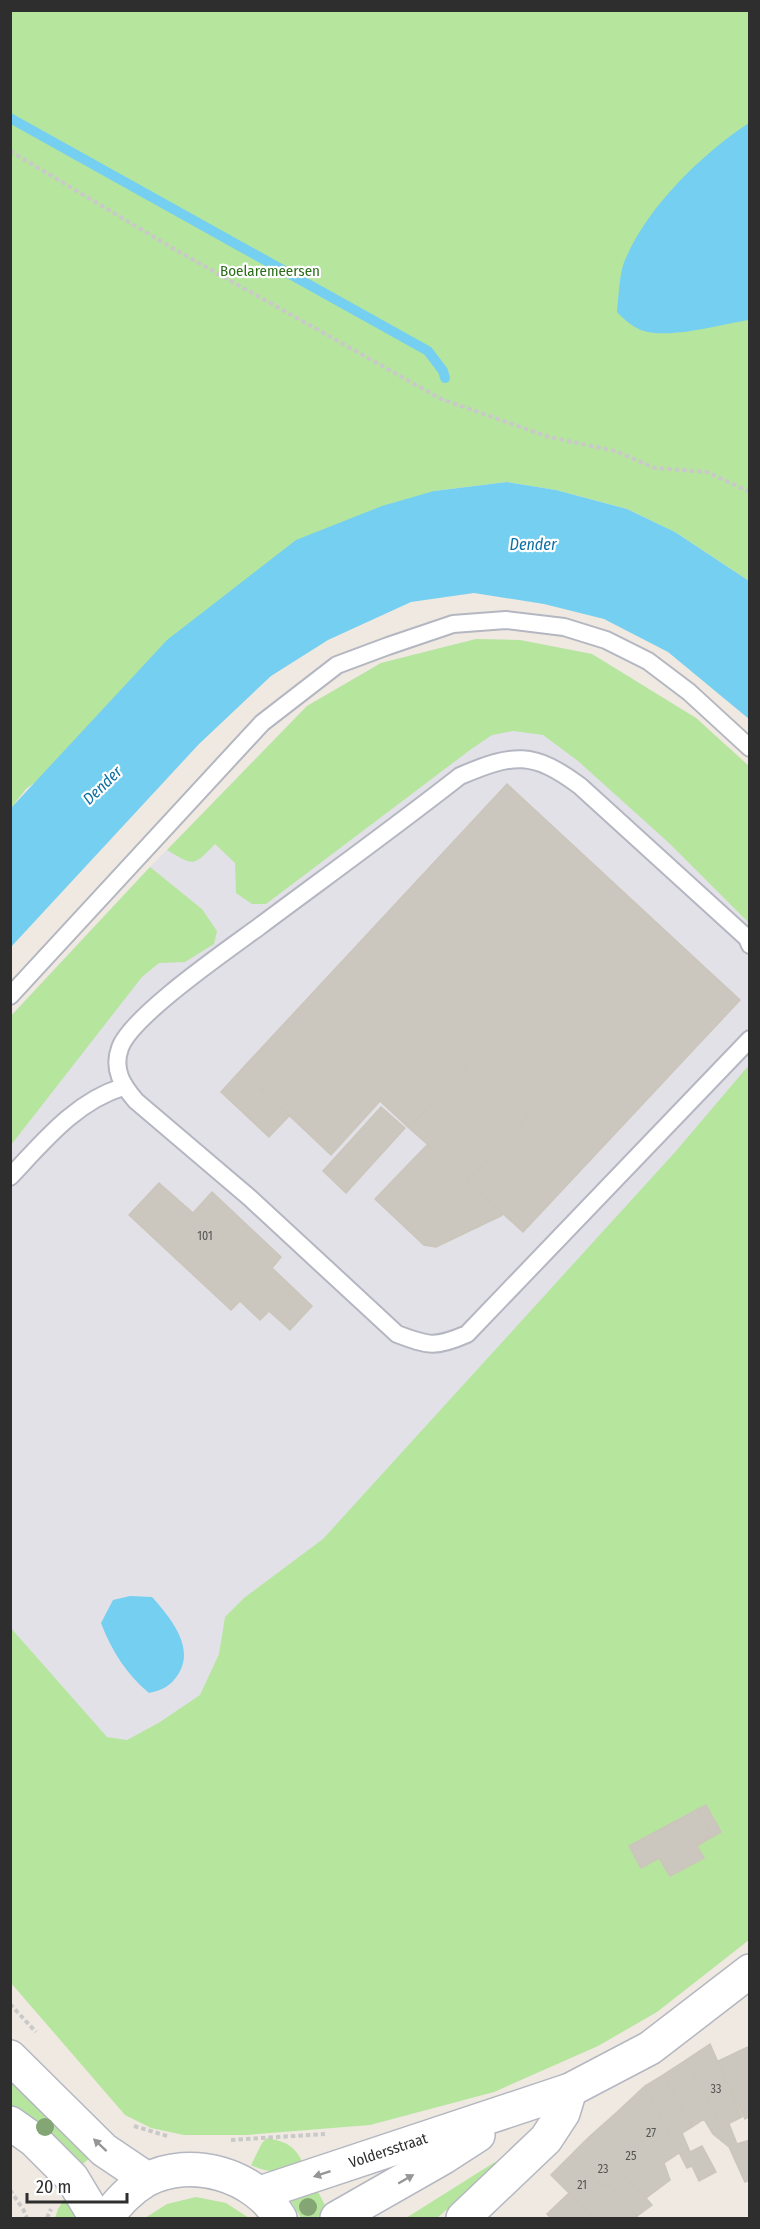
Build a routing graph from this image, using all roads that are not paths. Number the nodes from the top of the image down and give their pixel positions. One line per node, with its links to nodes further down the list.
1 (750, 748): 3 (lane)
2 (750, 945): 5 (lane)
3 (10, 996)
4 (750, 1039): 5 (lane)
5 (123, 1087): 6 (lane)
6 (10, 1177)
7 (750, 1971): 9 (street, Voldersstraat)
8 (10, 2057): 12 (street, one-way to 8)
9 (570, 2090): 10 (street, Voldersstraat); 18 (street)
10 (517, 2109): 13 (street, Voldersstraat, one-way to 13); 17 (street, Voldersstraat, one-way to 10)
11 (10, 2123): 14 (street)
12 (147, 2179): 13 (street); 15 (street)
13 (260, 2193): 16 (street)
14 (96, 2218)
15 (106, 2218)
16 (280, 2218)
17 (337, 2218)
18 (463, 2218)

